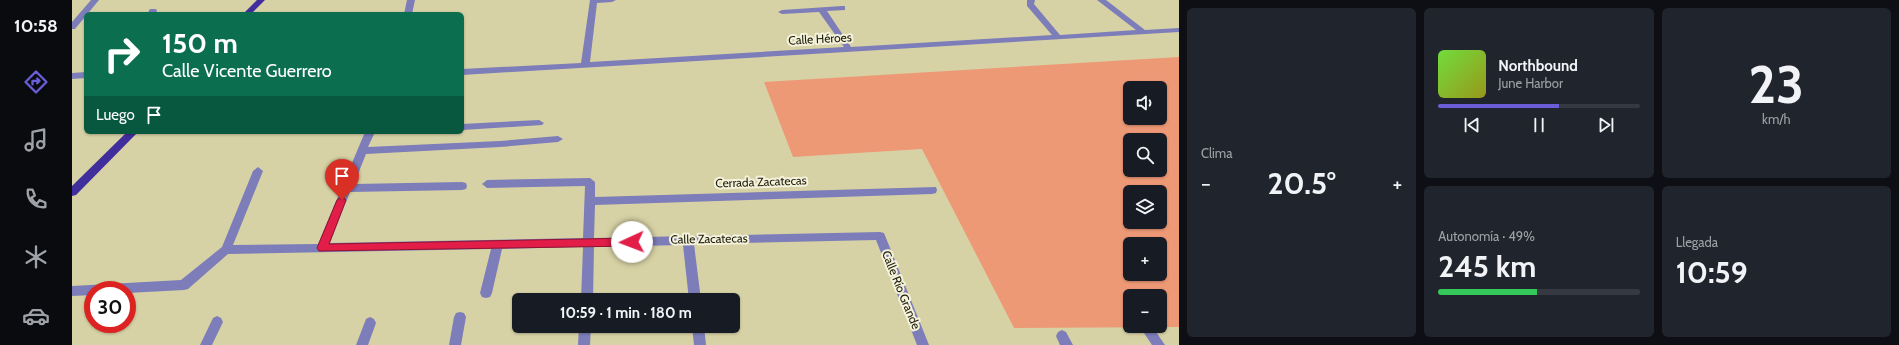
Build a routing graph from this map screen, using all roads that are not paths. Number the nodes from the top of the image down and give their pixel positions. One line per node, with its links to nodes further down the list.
1 (95, 0): 10 (street)
2 (261, 0): 11 (main road)
3 (411, 0): 12 (street)
4 (594, 0): 5 (street); 20 (street)
5 (612, 0)
6 (1031, 0): 18 (street)
7 (1101, 0): 17 (street)
8 (842, 8): 9 (street)
9 (822, 10): 13 (street); 19 (street)
10 (85, 12)
11 (249, 12)
12 (408, 12)
13 (782, 12)
14 (84, 13): 15 (street)
15 (72, 27)
16 (1179, 30): 17 (street, Calle Héroes)
17 (1143, 32): 18 (street, Calle Héroes)
18 (1058, 37): 19 (street, Calle Héroes)
19 (849, 50): 20 (street, Calle Héroes)
20 (585, 65): 21 (street, Calle Héroes)
21 (464, 72)
22 (84, 75): 23 (street)
23 (72, 76)
24 (539, 123): 25 (street)
25 (464, 127)
26 (131, 134): 35 (main road)
27 (369, 134): 29 (street)
28 (558, 139): 29 (street)
29 (362, 151): 33 (street)
30 (258, 170): 42 (street)
31 (487, 184): 36 (street)
32 (462, 186): 33 (street)
33 (346, 188): 41 (street)
34 (932, 190): 36 (street, Cerrada Zacatecas)
35 (72, 192)
36 (590, 201): 39 (street)
37 (880, 236): 38 (street, Calle Zacatecas); 58 (street, Calle Río Grande)
38 (688, 240): 39 (street, Calle Zacatecas); 46 (street)
39 (590, 243): 40 (street, Calle Zacatecas); 45 (street)
40 (497, 245): 41 (street, Calle Zacatecas); 44 (street)
41 (322, 248): 42 (street, Calle Zacatecas)
42 (226, 250): 43 (street)
43 (72, 291)
44 (486, 293)
45 (587, 293)
46 (694, 293)
47 (460, 317): 55 (street)
48 (217, 322): 53 (street)
49 (370, 323): 54 (street)
50 (585, 333): 56 (street)
51 (699, 333): 57 (street)
52 (1150, 333): 59 (street)
53 (206, 345)
54 (362, 345)
55 (455, 345)
56 (584, 345)
57 (700, 345)
58 (923, 345)
59 (1159, 345)

